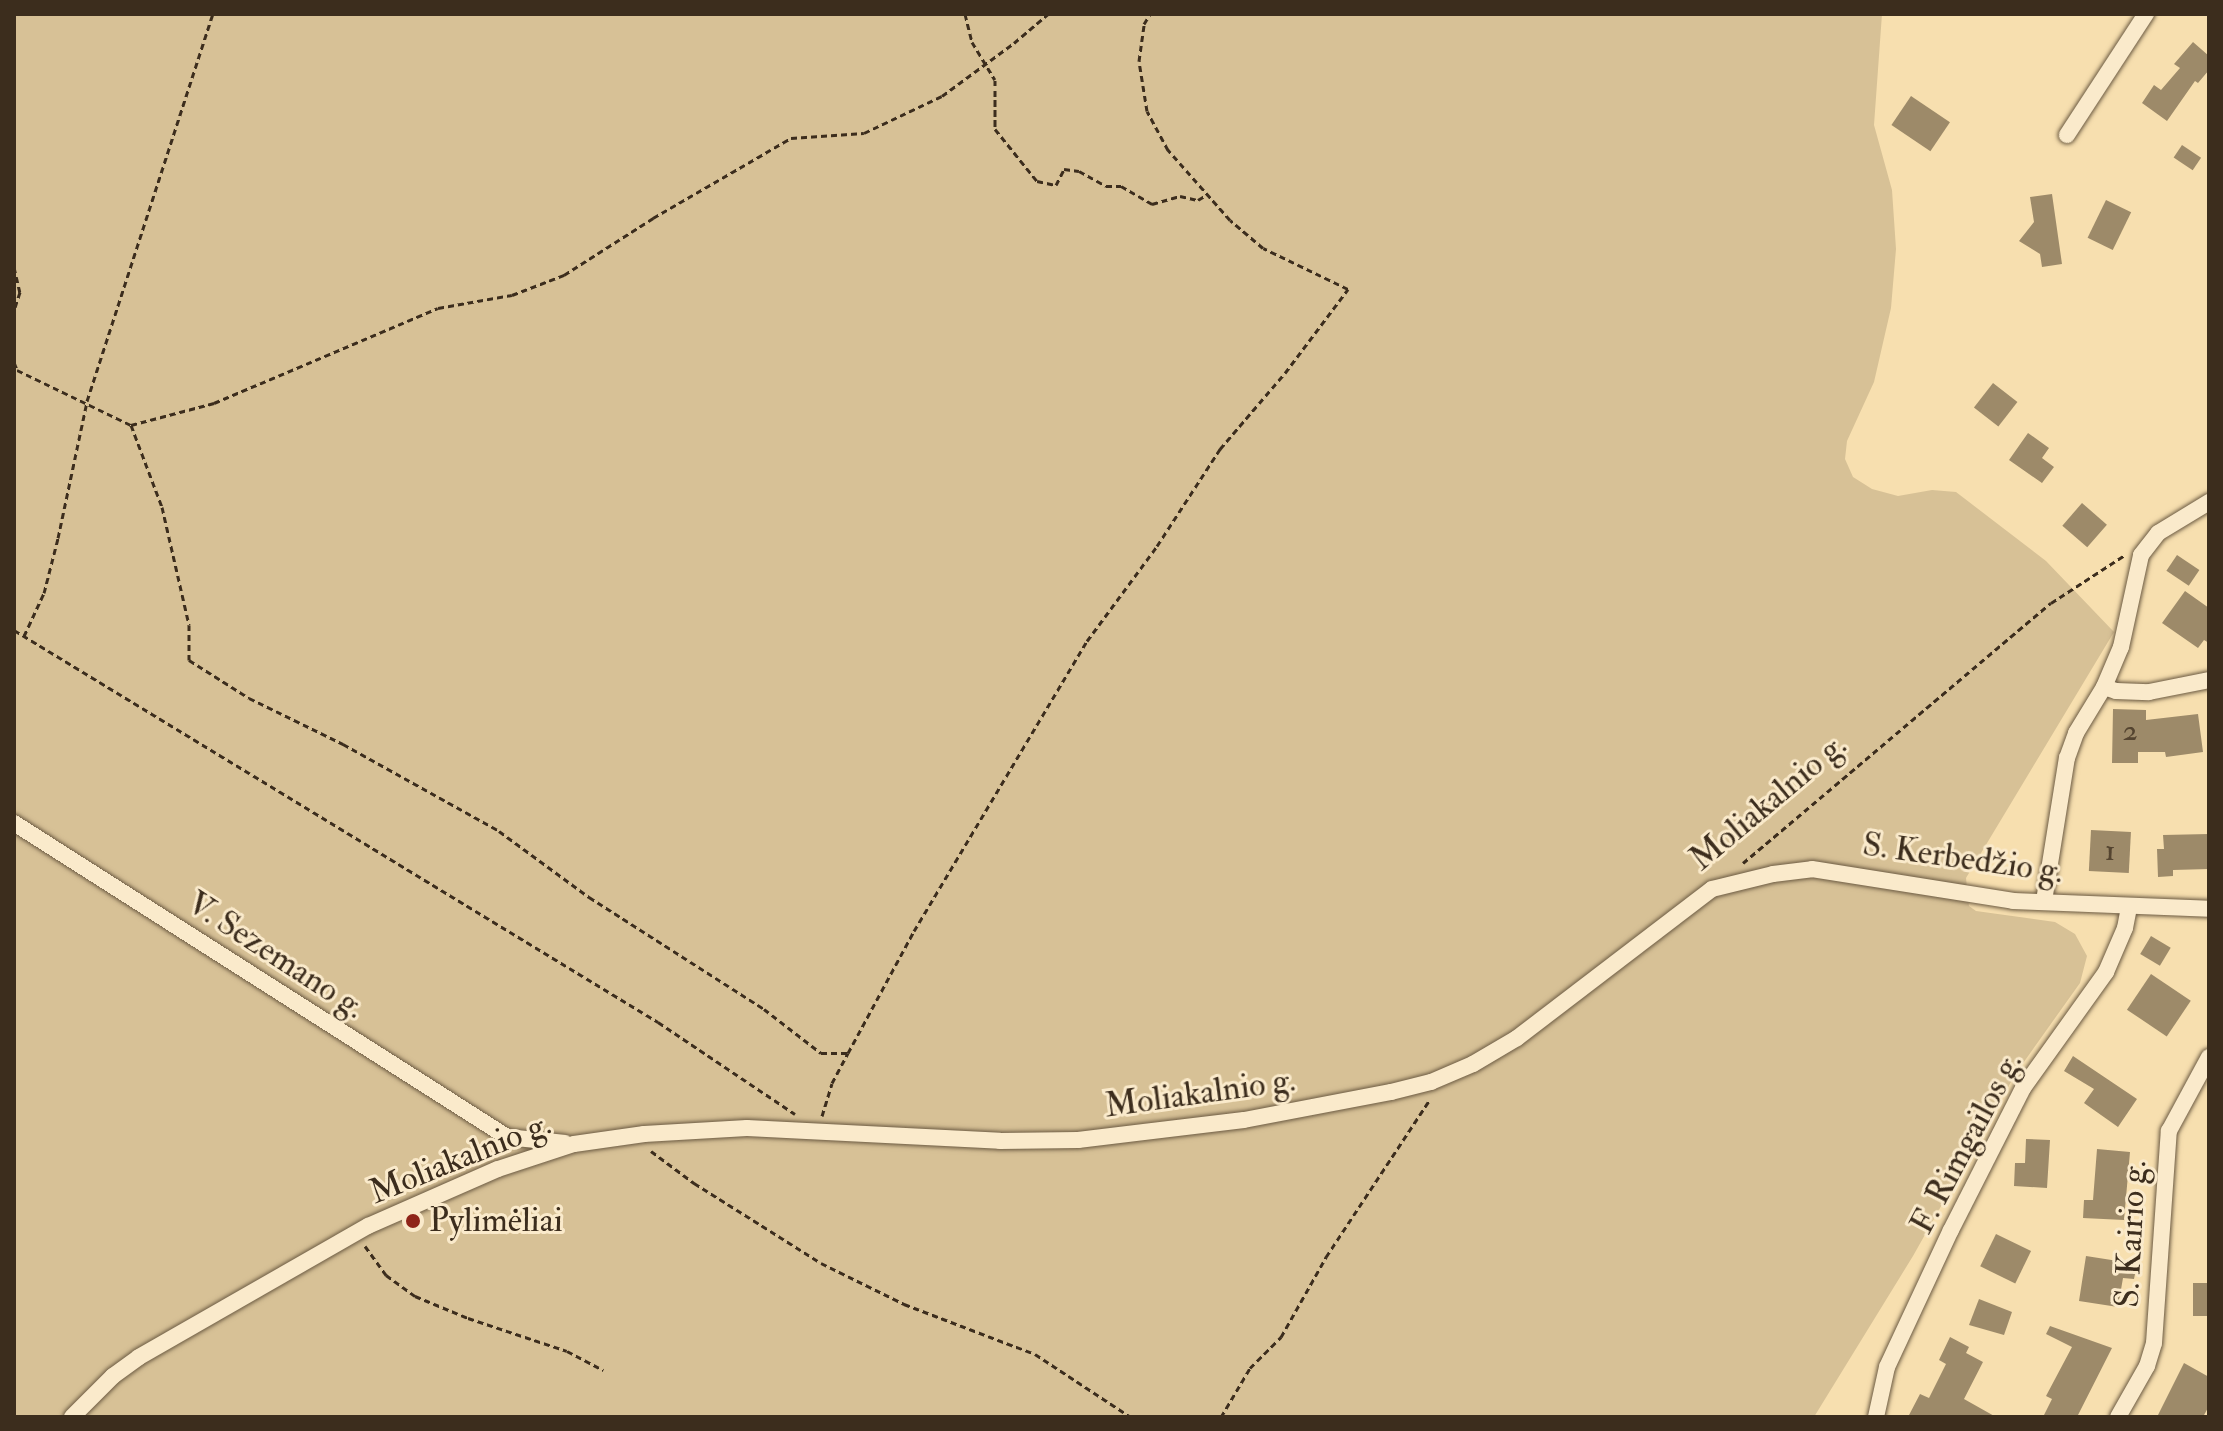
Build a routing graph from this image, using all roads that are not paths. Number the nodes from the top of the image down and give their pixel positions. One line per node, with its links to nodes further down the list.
1 (2146, 14): 2 (street)
2 (2067, 135)
3 (2209, 502): 5 (street)
4 (2209, 680): 5 (street)
5 (2104, 687): 8 (street)
6 (14, 823): 12 (street, V. Sezemano g.)
7 (1712, 889): 8 (street, S. Kerbedžio g.); 13 (street, Moliakalnio g.)
8 (2044, 901): 9 (street, S. Kerbedžio g.)
9 (2129, 907): 10 (street, S. Kerbedžio g.); 16 (street, F. Rimgailos g.)
10 (2209, 909)
11 (2209, 1057): 17 (street, S. Kairio g.)
12 (507, 1137): 13 (street, V. Sezemano g.); 14 (street)
13 (574, 1144): 14 (street, Moliakalnio g.)
14 (498, 1169): 15 (street, Moliakalnio g.)
15 (72, 1417)
16 (1876, 1417)
17 (2118, 1417)

